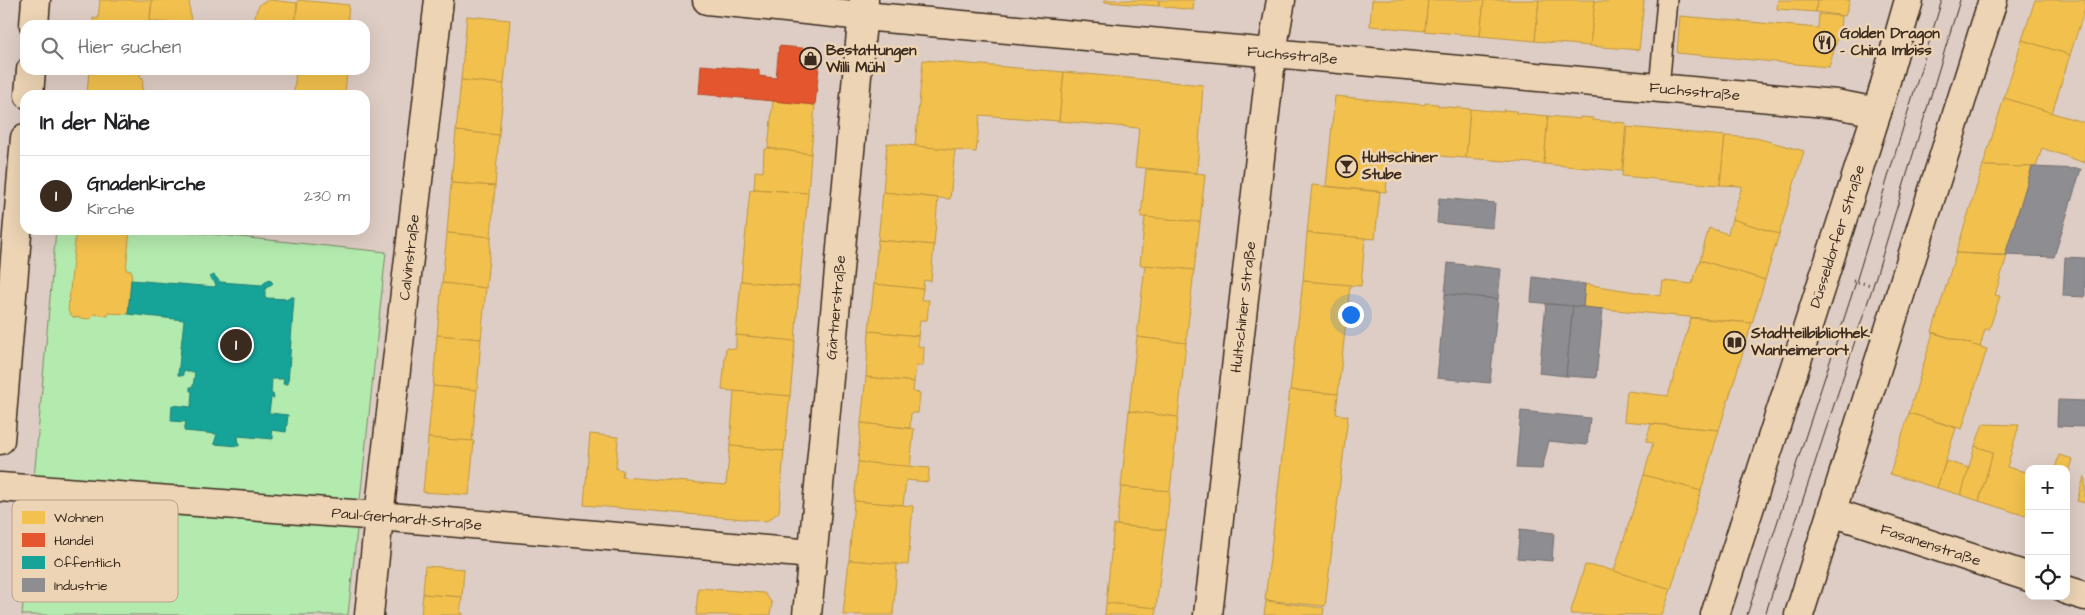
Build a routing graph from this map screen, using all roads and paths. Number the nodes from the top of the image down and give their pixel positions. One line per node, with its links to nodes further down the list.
1 (36, 0): 9 (street)
2 (439, 0): 23 (street, Calvinstraße)
3 (707, 0): 8 (street, Fuchsstraße)
4 (1281, 0): 10 (street, Hultschiner Straße)
5 (1667, 0): 12 (lane)
6 (1909, 0): 14 (street, Düsseldorfer Straße)
7 (1993, 0): 22 (street)
8 (864, 8): 10 (street, Fuchsstraße); 24 (street, Gärtnerstraße)
9 (34, 20)
10 (1272, 52): 12 (street, Fuchsstraße); 30 (street, Hultschiner Straße)
11 (31, 75): 13 (street)
12 (1659, 88): 14 (street, Fuchsstraße)
13 (29, 90)
14 (1877, 112): 17 (street, Düsseldorfer Straße)
15 (20, 198): 18 (street)
16 (1873, 286): 17 (path)
17 (1821, 287): 31 (street, Düsseldorfer Straße)
18 (0, 440)
19 (0, 487): 20 (street, Paul-Gerhardt-Straße)
20 (170, 500)
21 (178, 501): 23 (street, Paul-Gerhardt-Straße)
22 (1832, 512): 25 (street, Fasanenstraße); 32 (street)
23 (379, 516): 24 (street, Paul-Gerhardt-Straße); 28 (street, Calvinstraße)
24 (812, 554): 29 (street, Gärtnerstraße)
25 (2025, 576)
26 (2070, 591): 27 (street)
27 (2085, 596)
28 (370, 615)
29 (807, 615)
30 (1208, 615)
31 (1715, 615)
32 (1799, 615)

